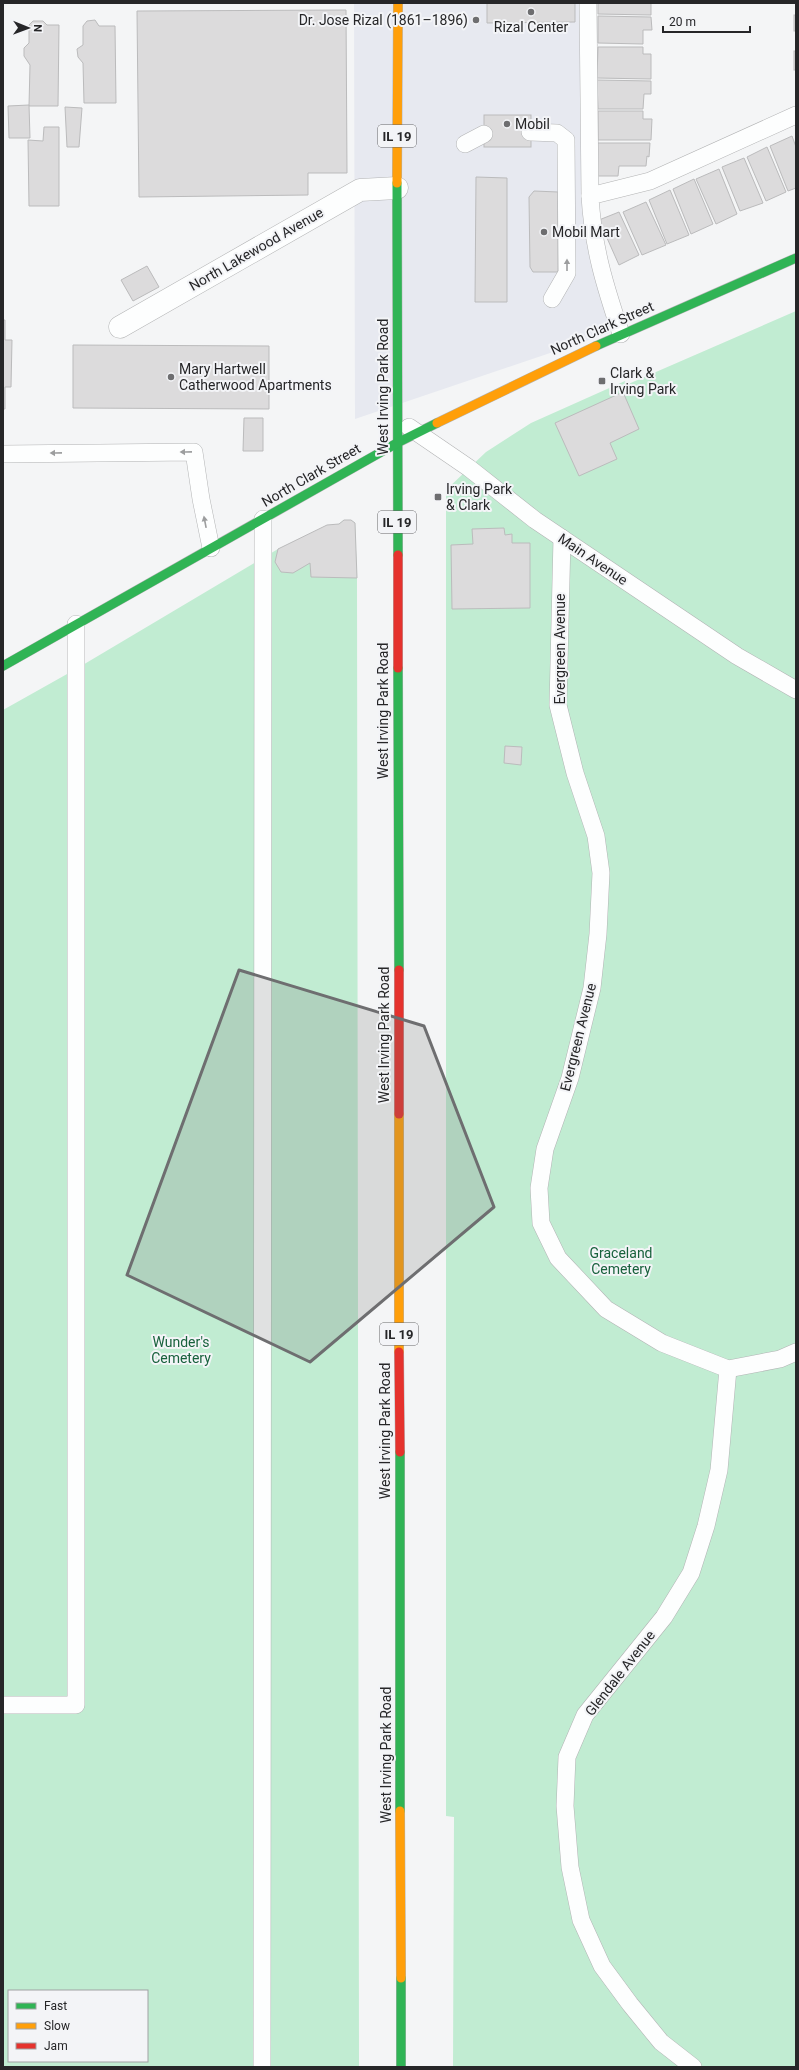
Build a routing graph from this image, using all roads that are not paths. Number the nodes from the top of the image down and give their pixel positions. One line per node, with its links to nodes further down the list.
1 (398, 3): 7 (main road, West Irving Park Road / IL 19)
2 (588, 3): 8 (lane)
3 (796, 116): 8 (lane)
4 (530, 132): 10 (lane, one-way to 4)
5 (484, 134): 6 (lane)
6 (465, 144)
7 (397, 188): 11 (street, North Lakewood Avenue); 13 (main road, West Irving Park Road / IL 19)
8 (590, 196): 12 (lane)
9 (796, 258): 12 (main road, North Clark Street)
10 (552, 299)
11 (120, 327)
12 (621, 334): 14 (main road, North Clark Street)
13 (397, 419): 14 (lane, Main Avenue); 15 (main road, West Irving Park Road / IL 19)
14 (418, 433): 15 (main road, North Clark Street); 18 (lane, Main Avenue)
15 (397, 443): 17 (main road, North Clark Street); 27 (main road, West Irving Park Road / IL 19)
16 (3, 454): 19 (lane, one-way to 16)
17 (263, 519): 19 (main road, North Clark Street); 26 (lane)
18 (562, 538): 22 (lane, Main Avenue); 24 (lane, Evergreen Avenue)
19 (211, 548): 20 (main road, North Clark Street)
20 (76, 624): 21 (main road, North Clark Street); 25 (lane)
21 (3, 666)
22 (796, 690)
23 (796, 1352): 24 (lane)
24 (728, 1369): 28 (lane, Glendale Avenue)
25 (3, 1705)
26 (262, 2067)
27 (401, 2067)
28 (693, 2067)

